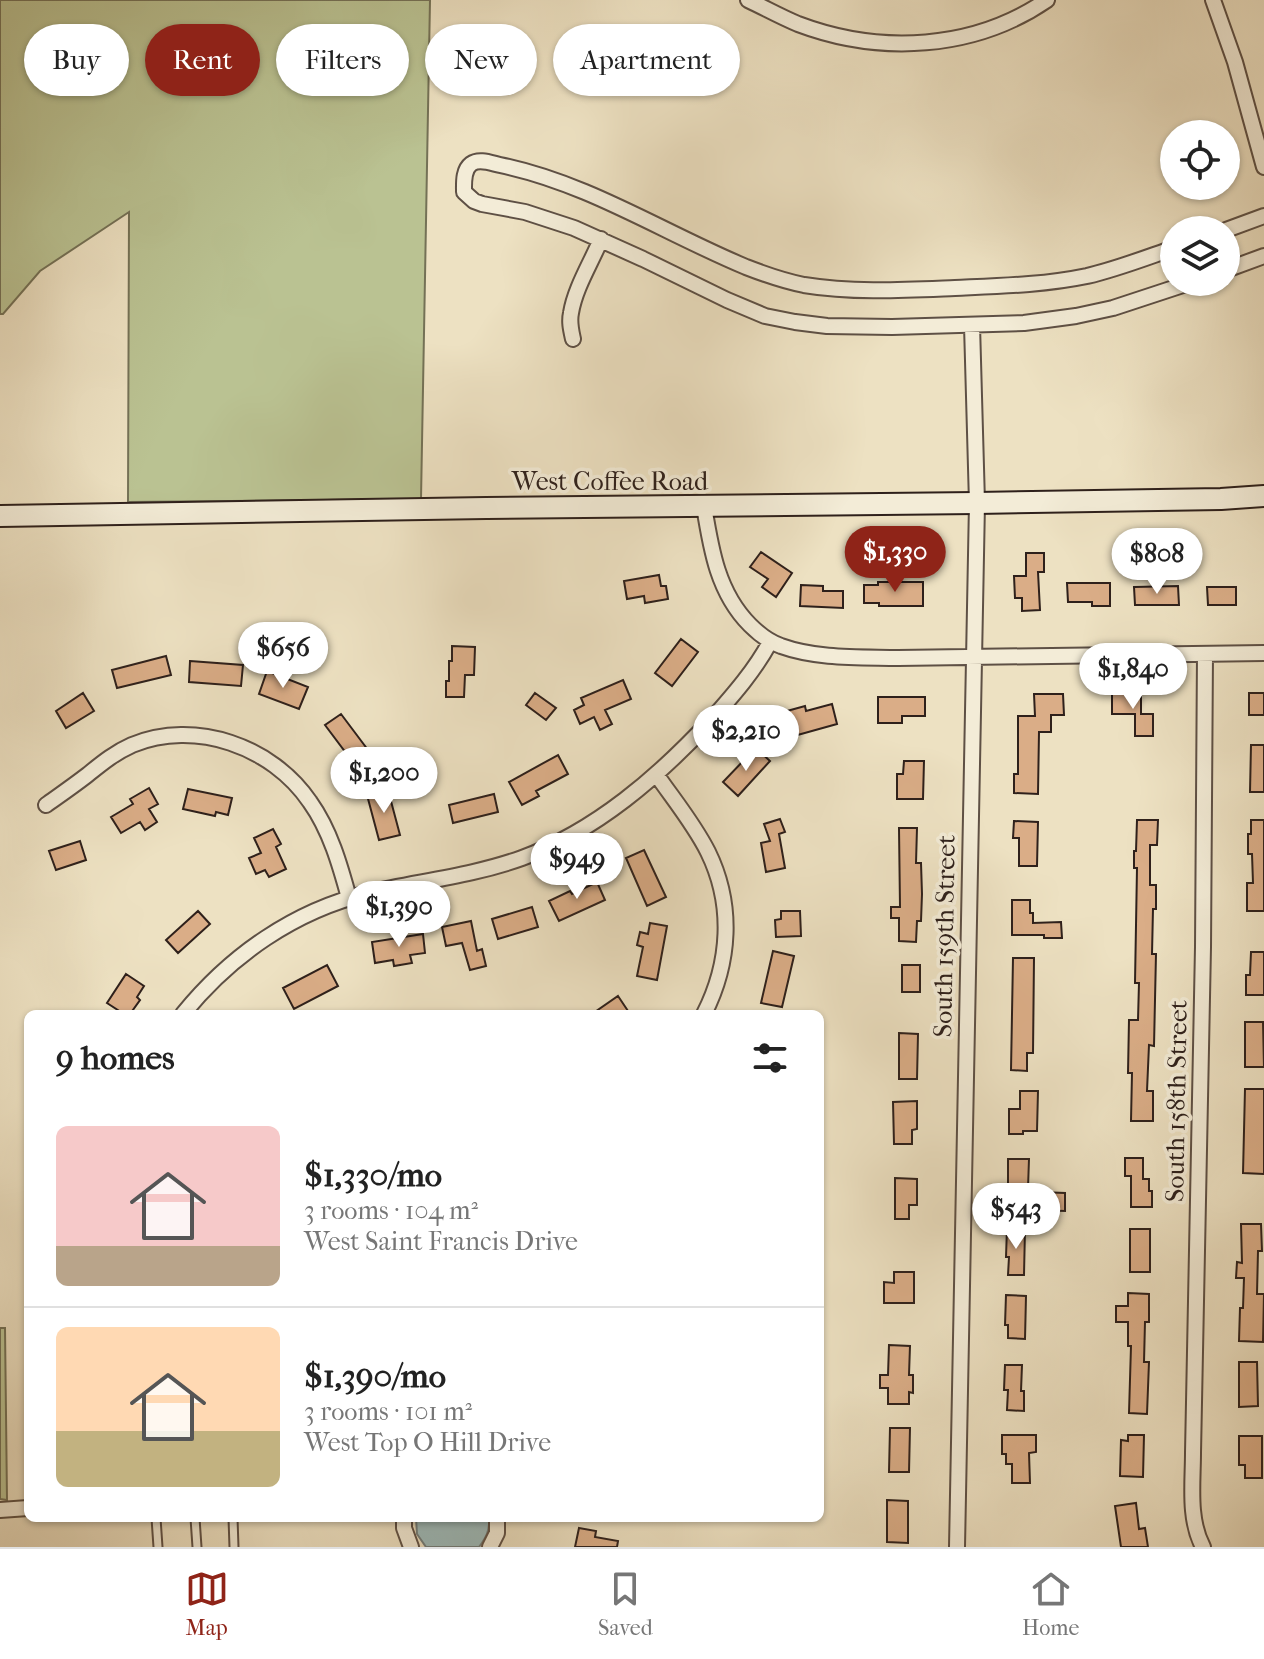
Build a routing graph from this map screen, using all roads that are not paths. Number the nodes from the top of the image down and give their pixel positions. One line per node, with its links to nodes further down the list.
1 (748, 0): 2 (street)
2 (1047, 0)
3 (1213, 0): 4 (street)
4 (1264, 167)
5 (1264, 216): 6 (street)
6 (1240, 225)
7 (601, 239): 8 (street); 12 (street); 13 (street)
8 (1160, 252)
9 (1264, 256): 10 (street)
10 (1240, 265)
11 (1160, 293): 12 (street)
12 (972, 325): 15 (street, South 159th Street)
13 (573, 339)
14 (1264, 499): 15 (street, West Coffee Road)
15 (977, 503): 16 (street, West Coffee Road); 21 (street, South 159th Street)
16 (704, 506): 17 (street, West Coffee Road); 18 (street)
17 (0, 516)
18 (770, 642): 21 (street); 22 (street)
19 (1264, 653): 20 (street)
20 (1205, 654): 21 (street); 40 (street, South 158th Street)
21 (973, 657): 39 (street, South 159th Street)
22 (656, 774): 24 (street); 26 (street)
23 (46, 805): 24 (street)
24 (349, 898): 25 (street)
25 (187, 1010)
26 (706, 1010)
27 (24, 1508): 28 (street)
28 (0, 1510)
29 (156, 1522): 34 (lane)
30 (195, 1522): 35 (lane)
31 (233, 1522): 36 (lane)
32 (404, 1522): 37 (street)
33 (497, 1522): 38 (street)
34 (158, 1547)
35 (197, 1547)
36 (234, 1547)
37 (411, 1547)
38 (490, 1547)
39 (957, 1547)
40 (1203, 1547)

